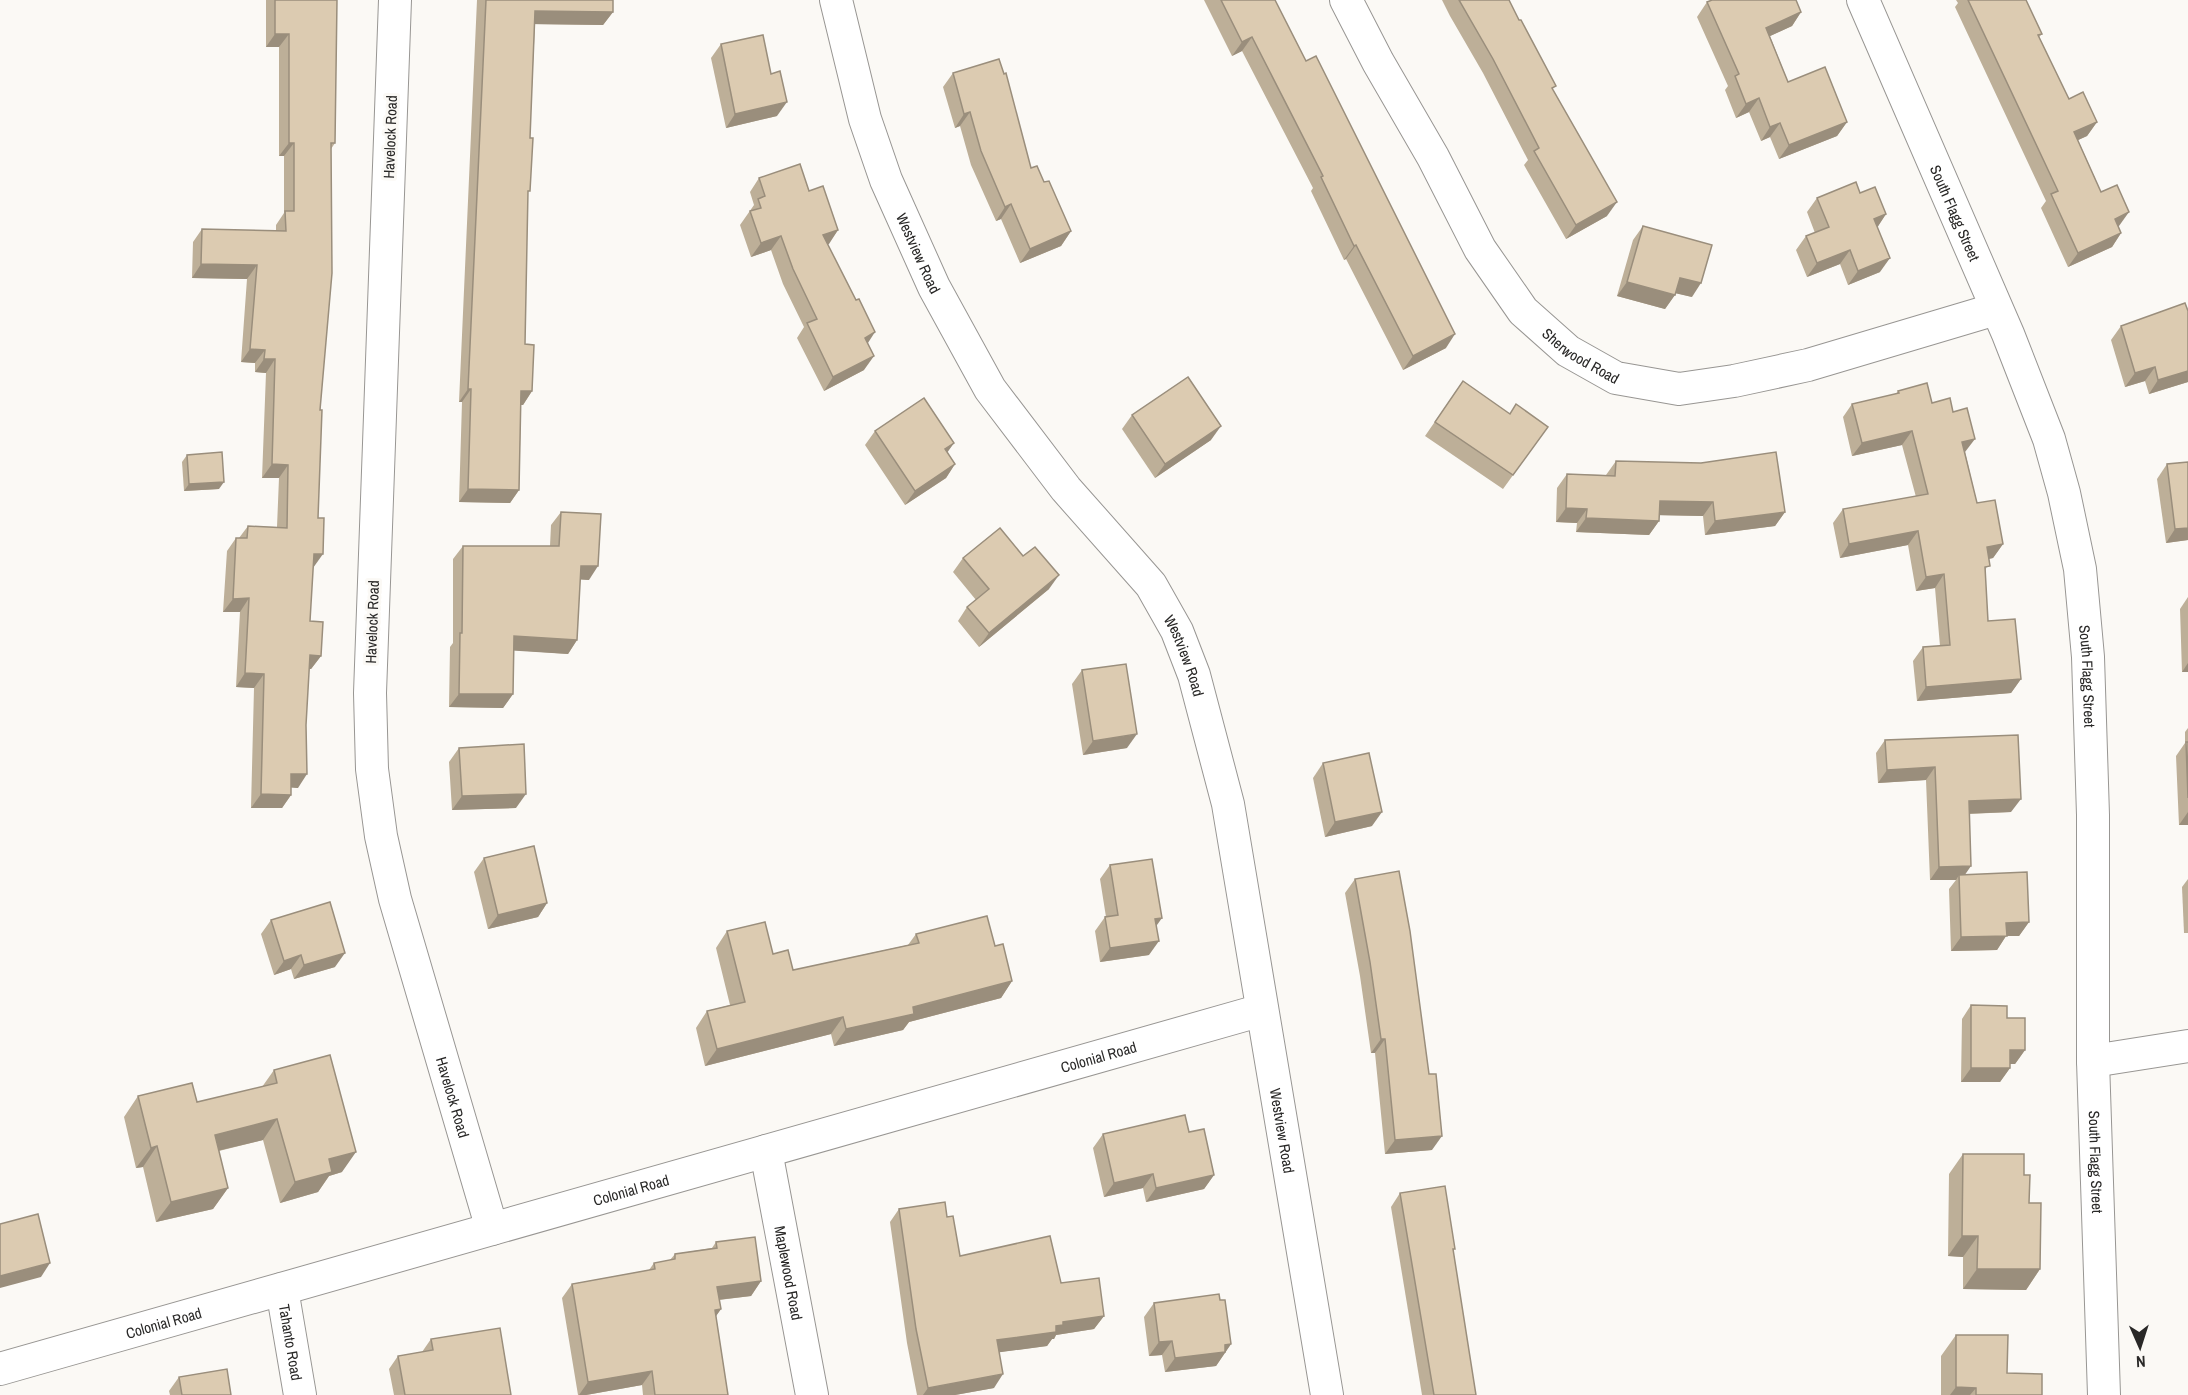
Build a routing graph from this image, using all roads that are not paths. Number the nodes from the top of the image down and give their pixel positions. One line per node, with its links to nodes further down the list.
1 (394, 0): 10 (street, Havelock Road)
2 (836, 0): 6 (street, Westview Road)
3 (1346, 0): 5 (street, Sherwood Road)
4 (1863, 0): 5 (street, South Flagg Street)
5 (1996, 309): 8 (street, South Flagg Street)
6 (1262, 1010): 9 (street, Colonial Road); 15 (street, Westview Road)
7 (2188, 1046): 8 (street)
8 (2093, 1061): 16 (street, South Flagg Street)
9 (766, 1151): 10 (street, Colonial Road); 14 (street, Maplewood Road)
10 (492, 1229): 11 (street, Colonial Road)
11 (282, 1289): 12 (street, Colonial Road); 13 (street, Tahanto Road)
12 (0, 1369)
13 (300, 1395)
14 (812, 1395)
15 (1327, 1395)
16 (2104, 1395)

